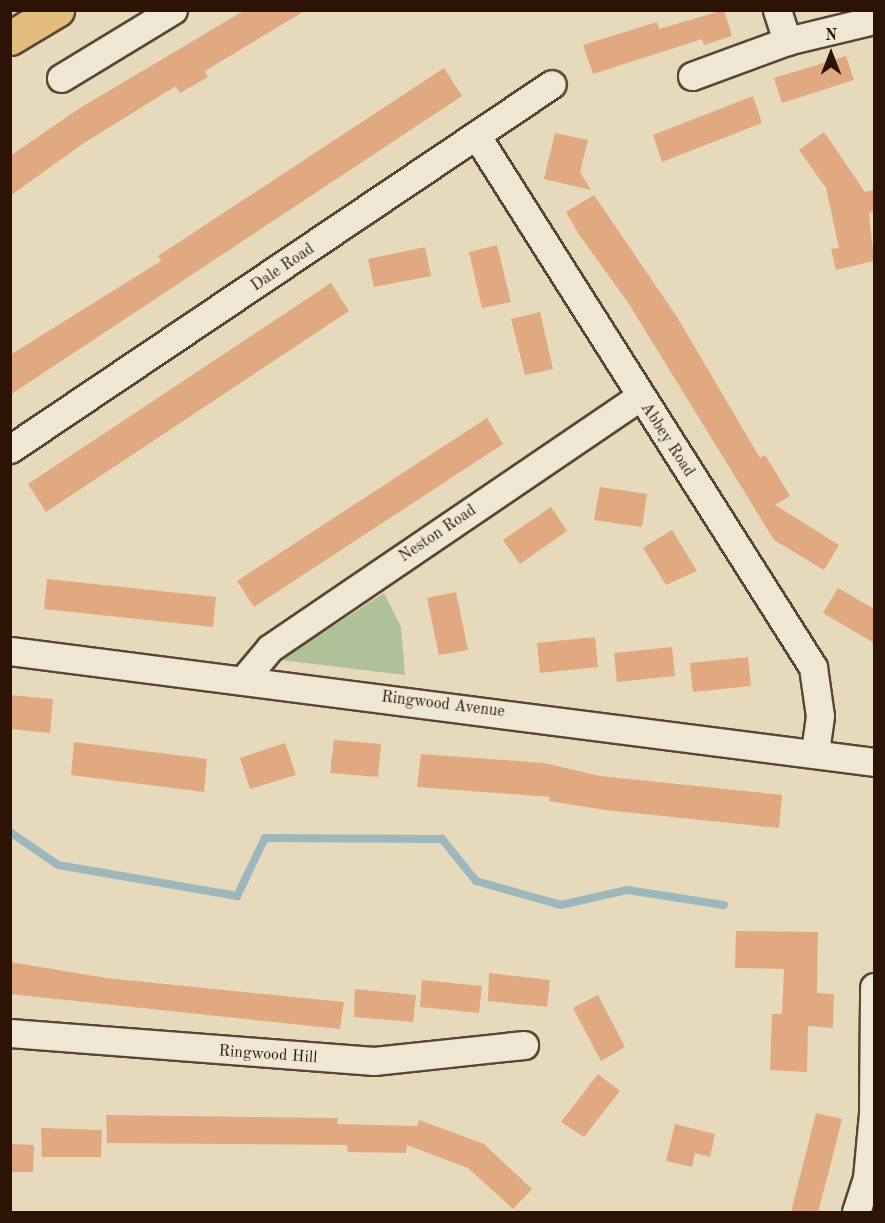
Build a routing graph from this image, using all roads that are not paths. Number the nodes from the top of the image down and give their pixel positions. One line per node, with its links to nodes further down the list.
1 (57, 10): 5 (main road)
2 (173, 10): 8 (street)
3 (777, 10): 6 (street)
4 (874, 20): 6 (street)
5 (10, 39)
6 (787, 41): 7 (street)
7 (692, 76)
8 (61, 78)
9 (552, 84): 10 (street, Dale Road)
10 (478, 138): 11 (street, Abbey Road); 12 (street, Dale Road)
11 (639, 397): 14 (street, Neston Road); 15 (street, Abbey Road)
12 (10, 449)
13 (10, 651): 14 (street, Ringwood Avenue)
14 (244, 679): 15 (street, Ringwood Avenue)
15 (815, 753): 16 (street, Ringwood Avenue)
16 (874, 762)
17 (874, 987): 18 (street)
18 (874, 1032): 21 (street)
19 (11, 1034): 20 (street, Ringwood Hill)
20 (524, 1045)
21 (856, 1212)

